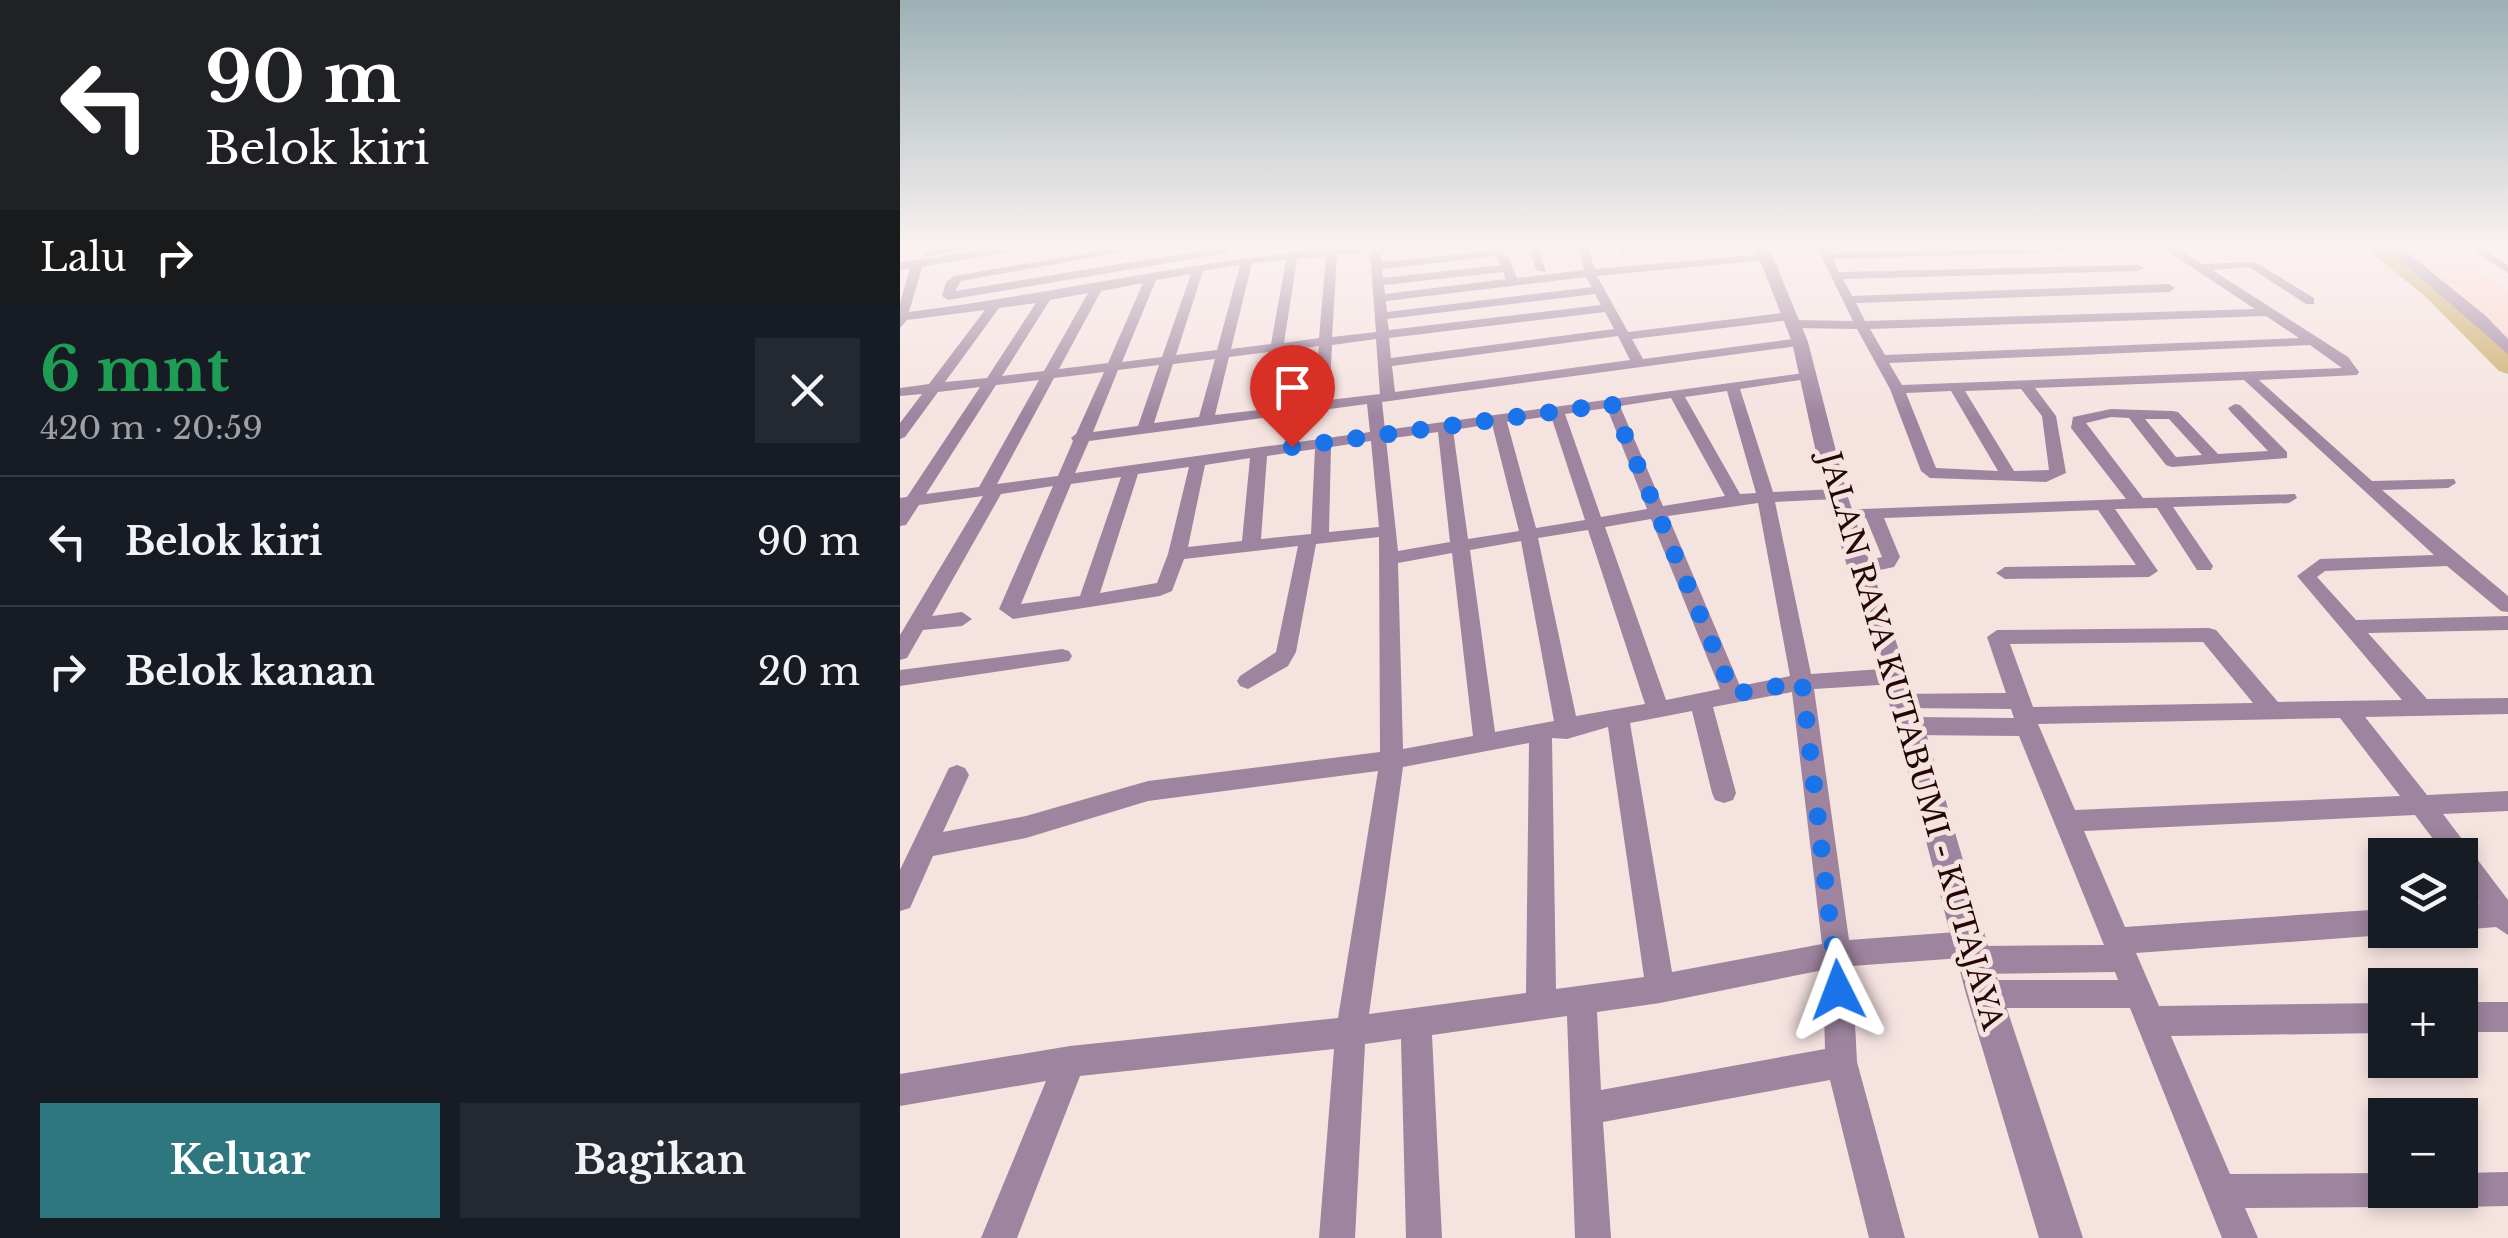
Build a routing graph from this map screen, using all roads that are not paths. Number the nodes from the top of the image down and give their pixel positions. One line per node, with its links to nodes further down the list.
1 (1009, 303): 17 (street)
2 (1042, 303): 40 (street)
3 (1088, 303): 37 (street)
4 (1140, 303): 36 (street)
5 (1188, 303): 33 (street)
6 (1236, 303): 31 (street)
7 (1276, 303): 29 (street)
8 (1330, 303): 28 (street)
9 (1381, 303): 21 (street)
10 (1492, 303): 21 (street)
11 (1606, 303): 18 (street)
12 (1785, 303): 24 (street, JALAN RAYA KUTABUMI - KUTAJAYA)
13 (1851, 303): 23 (street)
14 (2188, 303): 20 (street)
15 (2256, 303): 19 (street)
16 (2460, 303): 30 (street)
17 (995, 305): 22 (street); 44 (street)
18 (1609, 308): 25 (street); 26 (street)
19 (2270, 312): 20 (street); 27 (street)
20 (2204, 315): 23 (street)
21 (1382, 316): 26 (street)
22 (902, 320)
23 (1863, 326): 24 (street); 32 (street)
24 (1795, 328): 25 (street); 35 (street); 38 (street, JALAN RAYA KUTABUMI - KUTAJAYA)
25 (1622, 334): 34 (street); 35 (street)
26 (1383, 336): 28 (street); 34 (street)
27 (2312, 342): 32 (street); 39 (street)
28 (1328, 343): 29 (street); 50 (street)
29 (1276, 349): 31 (street); 53 (street)
30 (2508, 349)
31 (1223, 355): 33 (street); 56 (street)
32 (1881, 359): 45 (street)
33 (1171, 360): 36 (street); 58 (street)
34 (1385, 364): 48 (street)
35 (1639, 364): 48 (street)
36 (1112, 367): 37 (street); 61 (street)
37 (1050, 374): 40 (street); 71 (street)
38 (1807, 376): 42 (street); 77 (street, JALAN RAYA KUTABUMI - KUTAJAYA)
39 (2250, 379): 41 (street); 70 (street)
40 (992, 382): 44 (street); 75 (street)
41 (2024, 384): 43 (street); 67 (street)
42 (1733, 388): 47 (street); 72 (street)
43 (1956, 388): 45 (street); 67 (street)
44 (932, 389): 46 (street); 59 (street)
45 (1897, 389): 67 (street)
46 (900, 392)
47 (1677, 396): 49 (street); 74 (street)
48 (1381, 398): 50 (street); 60 (street)
49 (1612, 404): 52 (street); 81 (street)
50 (1321, 406): 53 (street)
51 (2235, 408): 64 (street)
52 (1557, 412): 55 (street); 83 (street)
53 (1266, 413): 56 (street)
54 (2134, 413): 64 (street); 64 (street); 78 (street)
55 (1500, 420): 57 (street); 84 (street)
56 (1206, 421): 58 (street)
57 (1445, 428): 60 (street); 88 (street)
58 (1144, 430): 61 (street)
59 (900, 434)
60 (1377, 436): 62 (street); 86 (street)
61 (1080, 438): 68 (street)
62 (1324, 442): 63 (street); 85 (street)
63 (1260, 452): 65 (street); 87 (street)
64 (2215, 460)
65 (1198, 461): 66 (street); 89 (street)
66 (1131, 471): 68 (street); 94 (street)
67 (2009, 476)
68 (1066, 480): 71 (street); 94 (street)
69 (2448, 482): 70 (street)
70 (2368, 486): 90 (street)
71 (990, 490): 75 (street); 97 (street)
72 (1765, 496): 74 (street); 77 (street); 104 (street)
73 (2289, 498): 76 (street)
74 (1735, 500): 81 (street)
75 (907, 502): 82 (street)
76 (2162, 503): 78 (street); 91 (street)
77 (1839, 504): 80 (street); 92 (street, JALAN RAYA KUTABUMI - KUTAJAYA)
78 (2138, 504): 79 (street)
79 (2103, 505): 80 (street); 93 (street)
80 (1873, 513): 92 (street)
81 (1660, 515): 83 (street); 105 (street)
82 (900, 521)
83 (1594, 526): 84 (street); 111 (street)
84 (1529, 537): 88 (street); 115 (street)
85 (1314, 540): 86 (street); 87 (street); 103 (street)
86 (1387, 545): 88 (street); 117 (street)
87 (1251, 546): 89 (street)
88 (1460, 548): 116 (street)
89 (1176, 554): 94 (street)
90 (2452, 560): 95 (street); 99 (street)
91 (2204, 566)
92 (1862, 568): 106 (street, JALAN RAYA KUTABUMI - KUTAJAYA)
93 (2005, 573)
94 (1087, 603)
95 (2508, 606)
96 (962, 618): 97 (street)
97 (918, 624): 100 (street)
98 (2508, 624): 99 (street)
99 (2350, 626): 109 (street)
100 (900, 652)
101 (1062, 656): 102 (street)
102 (900, 678)
103 (1248, 681)
104 (1802, 682): 105 (street); 106 (street); 132 (street)
105 (1733, 694): 107 (street)
106 (1902, 701): 113 (street); 131 (street, JALAN RAYA KUTABUMI - KUTAJAYA)
107 (1701, 702): 111 (street); 119 (street)
108 (2508, 706): 109 (street)
109 (2422, 708): 110 (street)
110 (2346, 709): 112 (street); 121 (street)
111 (1658, 710): 114 (street)
112 (2272, 711): 113 (street); 113 (street)
113 (2023, 715): 122 (street)
114 (1618, 720): 115 (street); 133 (street)
115 (1554, 732): 116 (street); 136 (street)
116 (1486, 742): 117 (street)
117 (1392, 760): 124 (street); 142 (street)
118 (957, 774): 124 (street)
119 (1724, 793)
120 (2508, 802): 121 (street)
121 (2424, 805): 122 (street); 123 (street)
122 (2067, 821): 130 (street)
123 (2448, 838)
124 (924, 847): 126 (street)
125 (2478, 879): 127 (street)
126 (900, 898)
127 (2506, 916): 128 (street)
128 (2478, 917)
129 (2368, 924): 130 (street)
130 (2121, 949): 131 (street); 137 (street)
131 (1972, 952): 132 (street); 134 (street, JALAN RAYA KUTABUMI - KUTAJAYA)
132 (1837, 954): 133 (street); 144 (street)
133 (1660, 989): 135 (street)
134 (1984, 994): 137 (street); 156 (street, JALAN RAYA KUTABUMI - KUTAJAYA)
135 (1581, 998): 136 (street); 146 (street)
136 (1540, 1003): 141 (street)
137 (2146, 1008): 139 (street); 147 (street)
138 (2508, 1016): 140 (street)
139 (2368, 1017)
140 (2478, 1017)
141 (1416, 1022): 142 (street); 153 (street)
142 (1351, 1031): 143 (street); 152 (street)
143 (1070, 1062): 145 (street); 151 (street)
144 (1841, 1062): 146 (street); 155 (street)
145 (900, 1090)
146 (1586, 1109): 154 (street)
147 (2220, 1190): 148 (street); 157 (street)
148 (2368, 1190)
149 (2478, 1190): 150 (street)
150 (2508, 1190)
151 (999, 1238)
152 (1338, 1238)
153 (1424, 1238)
154 (1593, 1238)
155 (1888, 1238)
156 (2061, 1238)
157 (2240, 1238)

